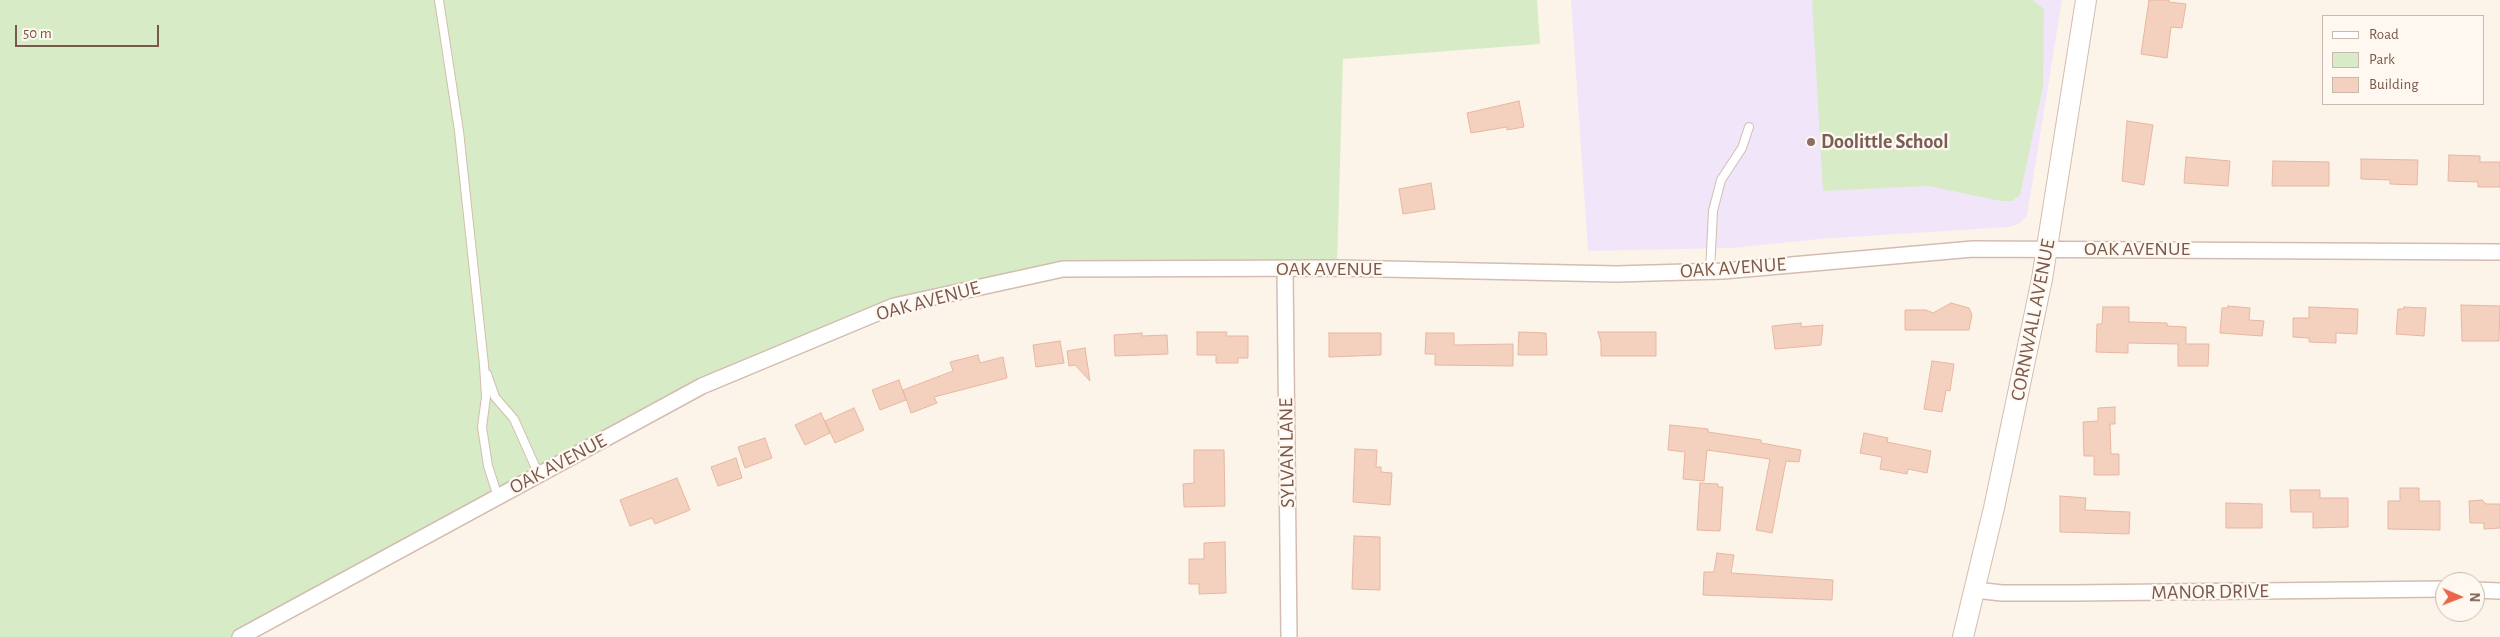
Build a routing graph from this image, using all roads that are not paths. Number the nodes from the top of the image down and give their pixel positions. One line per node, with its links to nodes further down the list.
1 (439, 0): 8 (lane)
2 (2086, 0): 4 (street, CORNWALL AVENUE)
3 (1750, 127): 7 (lane)
4 (2047, 248): 5 (street, OAK AVENUE); 7 (street, OAK AVENUE); 12 (street, CORNWALL AVENUE)
5 (2500, 252)
6 (1285, 270): 7 (street, OAK AVENUE); 9 (street, OAK AVENUE); 16 (street, SYLVAN LANE)
7 (1710, 272)
8 (484, 365): 9 (lane); 10 (lane)
9 (539, 475): 10 (street, OAK AVENUE)
10 (498, 497): 15 (street, OAK AVENUE)
11 (2435, 589): 12 (street, MANOR DRIVE)
12 (1974, 590): 17 (street, CORNWALL AVENUE)
13 (2485, 590): 14 (street)
14 (2500, 591)
15 (240, 637)
16 (1289, 637)
17 (1963, 637)

